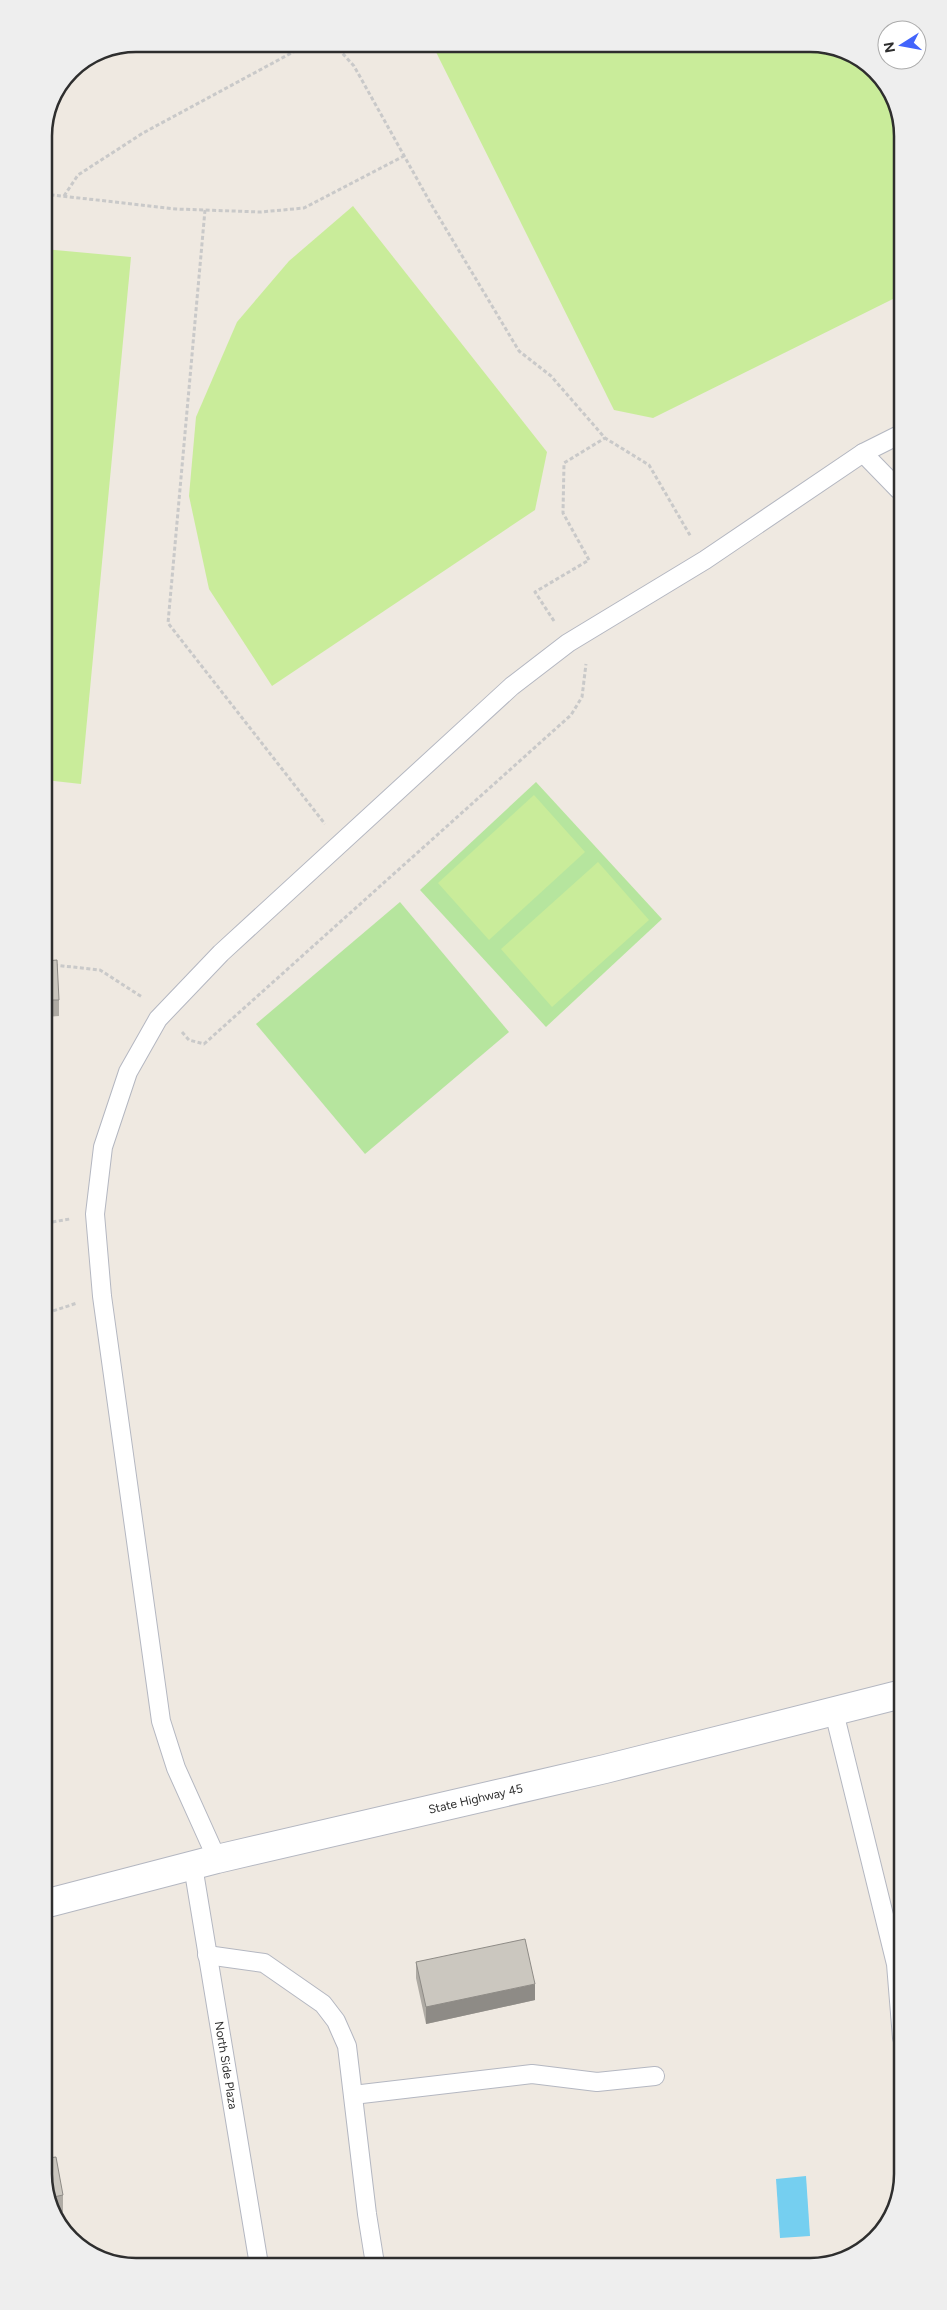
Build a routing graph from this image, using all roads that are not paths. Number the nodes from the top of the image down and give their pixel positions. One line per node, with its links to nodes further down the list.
1 (894, 438): 2 (lane, North Side Plaza)
2 (863, 453): 3 (lane); 6 (lane, North Side Plaza)
3 (894, 485)
4 (894, 1696): 5 (main road, State Highway 45)
5 (834, 1712): 6 (main road, State Highway 45); 9 (lane)
6 (205, 1863): 7 (main road, State Highway 45); 8 (lane, North Side Plaza)
7 (52, 1902)
8 (207, 1955): 11 (lane); 12 (lane, North Side Plaza)
9 (894, 1956)
10 (655, 2076): 11 (lane)
11 (353, 2095): 13 (lane)
12 (258, 2257)
13 (374, 2257)

